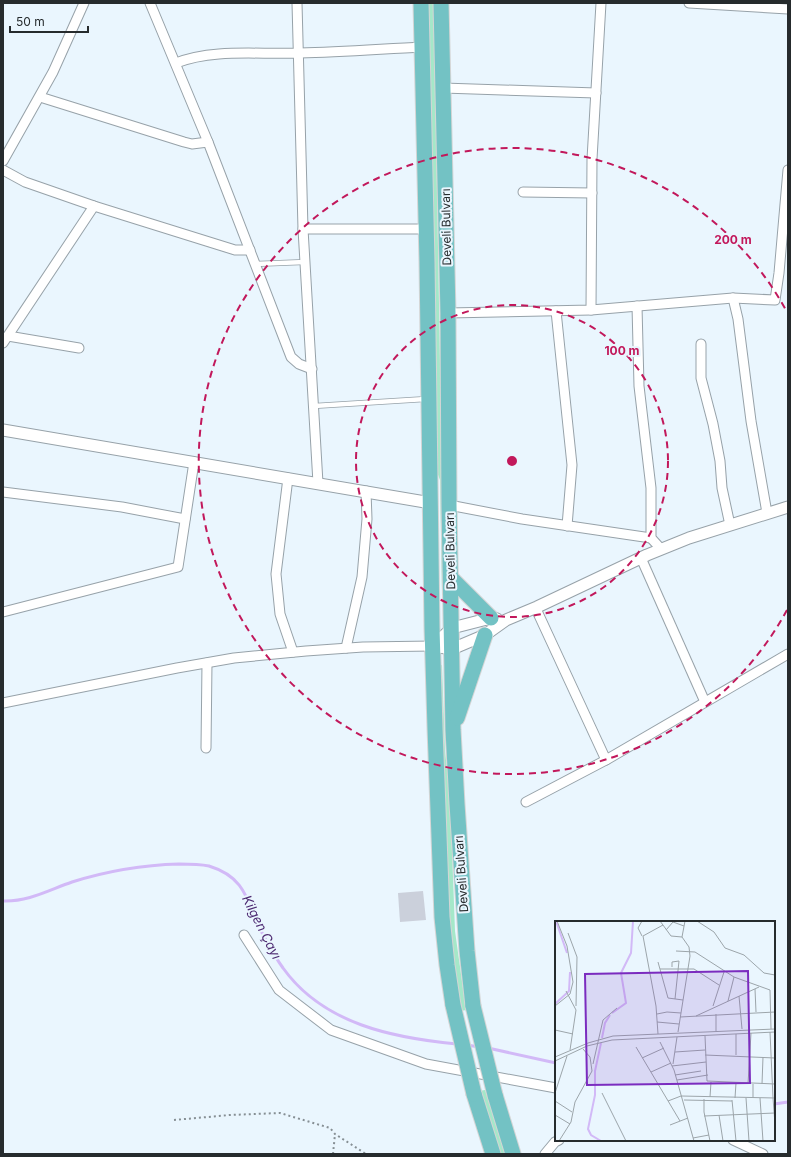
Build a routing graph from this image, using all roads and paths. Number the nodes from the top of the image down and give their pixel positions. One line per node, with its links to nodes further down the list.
1 (84, 3): 14 (street)
2 (150, 3): 11 (street)
3 (297, 3): 10 (street)
4 (421, 3): 9 (highway, Develi Bulvarı)
5 (441, 3): 12 (highway, Develi Bulvarı)
6 (601, 3): 13 (street)
7 (689, 3): 8 (street)
8 (788, 9)
9 (422, 47): 10 (street); 23 (highway, Develi Bulvarı)
10 (299, 53): 11 (street); 22 (street)
11 (176, 63): 15 (street)
12 (443, 88): 13 (street); 32 (highway, Develi Bulvarı)
13 (596, 93): 20 (street)
14 (40, 97): 15 (street); 16 (street)
15 (208, 142): 24 (street)
16 (3, 161)
17 (3, 170): 21 (street)
18 (788, 170): 27 (street)
19 (523, 192): 20 (street)
20 (592, 193): 30 (street)
21 (94, 206): 24 (street); 33 (street)
22 (303, 229): 23 (street); 25 (street)
23 (426, 229): 37 (highway, Develi Bulvarı)
24 (250, 250): 26 (street)
25 (305, 262): 26 (lane); 36 (street)
26 (255, 264): 36 (street)
27 (784, 273): 28 (street)
28 (733, 298): 29 (street); 48 (street)
29 (637, 306): 30 (street); 52 (street)
30 (590, 310): 31 (street)
31 (556, 311): 32 (street); 51 (street)
32 (448, 313): 46 (highway, Develi Bulvarı)
33 (5, 340): 35 (street)
34 (702, 344): 50 (street)
35 (79, 348)
36 (312, 369): 38 (street)
37 (429, 399): 38 (lane); 45 (highway, Develi Bulvarı)
38 (314, 406): 42 (street)
39 (3, 430): 40 (street)
40 (194, 462): 41 (street); 49 (street)
41 (288, 478): 42 (street); 64 (street)
42 (318, 483): 43 (street)
43 (366, 491): 45 (street); 62 (street)
44 (3, 492): 49 (street)
45 (430, 503): 61 (highway, Develi Bulvarı)
46 (449, 505): 51 (street); 55 (highway, Develi Bulvarı)
47 (788, 506): 48 (street)
48 (767, 513): 50 (street)
49 (185, 519): 57 (street)
50 (730, 525): 53 (street)
51 (567, 526): 52 (street)
52 (651, 538): 53 (street)
53 (661, 549): 54 (street)
54 (641, 558): 56 (street); 67 (street)
55 (451, 578): 58 (highway); 59 (highway, Develi Bulvarı)
56 (537, 607): 58 (street); 71 (street)
57 (3, 612)
58 (499, 619): 59 (street); 60 (street)
59 (452, 628): 61 (street); 63 (highway, Develi Bulvarı)
60 (486, 635): 63 (street); 69 (highway)
61 (433, 646): 62 (street); 63 (street); 81 (highway, Develi Bulvarı, bridge)
62 (346, 648): 64 (street)
63 (452, 649): 69 (highway, Develi Bulvarı)
64 (293, 652): 66 (street)
65 (788, 654): 67 (street)
66 (207, 663): 68 (street); 70 (street)
67 (705, 702): 71 (street)
68 (3, 703)
69 (453, 730): 82 (highway, Develi Bulvarı, bridge)
70 (206, 748)
71 (606, 760): 72 (street)
72 (526, 802)
73 (244, 935): 74 (street)
74 (555, 1088)
75 (174, 1120): 76 (path)
76 (335, 1134): 79 (path); 80 (path)
77 (557, 1141): 83 (street)
78 (735, 1141): 84 (street)
79 (333, 1154)
80 (366, 1154)
81 (493, 1154)
82 (513, 1154)
83 (545, 1154)
84 (763, 1154)

